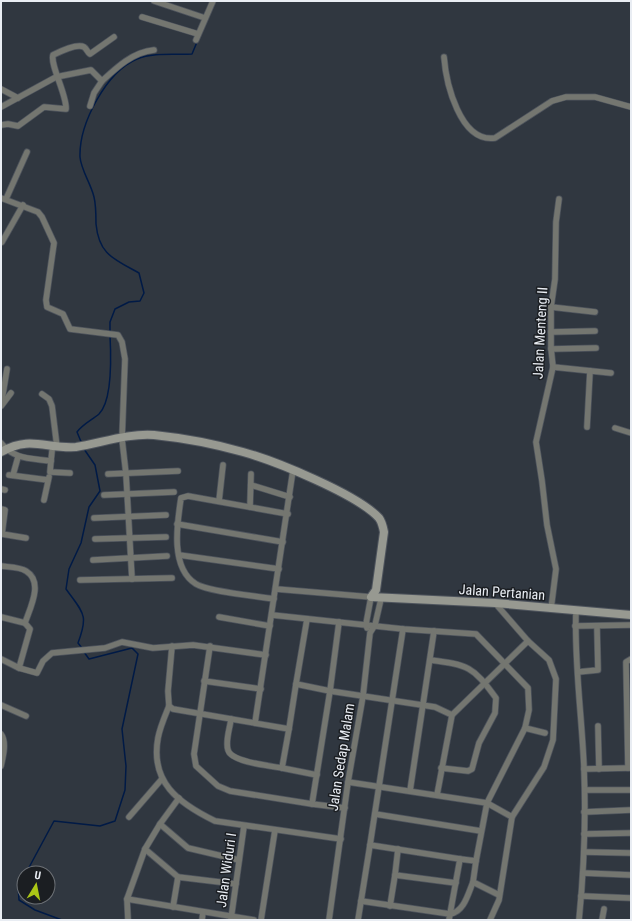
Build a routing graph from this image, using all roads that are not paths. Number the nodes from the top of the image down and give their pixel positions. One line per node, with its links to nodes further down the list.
1 (154, 1): 4 (street)
2 (213, 1): 4 (street)
3 (142, 17): 4 (street)
4 (205, 18)
5 (114, 36): 8 (street)
6 (154, 50): 9 (street)
7 (444, 57): 14 (street)
8 (58, 76): 9 (street); 11 (street); 15 (street)
9 (102, 81): 12 (street)
10 (1, 89): 11 (street)
11 (18, 98): 13 (street)
12 (90, 106)
13 (1, 107)
14 (631, 107)
15 (1, 125)
16 (27, 152): 17 (street)
17 (3, 198): 19 (street)
18 (559, 199): 21 (street, Jalan Menteng II)
19 (23, 205): 20 (street); 37 (street)
20 (2, 242)
21 (551, 306): 22 (street); 23 (street, Jalan Menteng II)
22 (595, 312)
23 (551, 332): 24 (street); 26 (street, Jalan Menteng II)
24 (594, 332)
25 (596, 348): 26 (street)
26 (551, 349): 27 (street, Jalan Menteng II)
27 (553, 367): 29 (street); 85 (street, Jalan Menteng II)
28 (7, 369): 33 (street)
29 (590, 371): 30 (street); 34 (street)
30 (611, 373)
31 (11, 393): 33 (street)
32 (42, 394): 39 (street)
33 (1, 406)
34 (587, 427)
35 (615, 428): 36 (street)
36 (631, 433)
37 (122, 439): 39 (street); 43 (street); 48 (street)
38 (3, 448): 39 (street); 40 (street)
39 (54, 449): 41 (street)
40 (18, 457): 41 (street); 50 (street)
41 (51, 461): 45 (street)
42 (223, 465): 57 (street)
43 (293, 470): 55 (street); 80 (street)
44 (178, 471): 48 (street)
45 (50, 472): 46 (street); 50 (street)
46 (70, 473)
47 (108, 474): 48 (street)
48 (126, 474): 53 (street)
49 (251, 474): 51 (street)
50 (48, 480): 56 (street)
51 (251, 485): 55 (street); 58 (street)
52 (174, 492): 53 (street)
53 (128, 494): 54 (street); 62 (street)
54 (104, 495)
55 (290, 496): 60 (street)
56 (44, 500)
57 (219, 501): 58 (street); 64 (street)
58 (250, 507): 60 (street)
59 (1, 509): 66 (street)
60 (288, 514): 69 (street)
61 (166, 515): 62 (street)
62 (129, 516): 63 (street); 67 (street)
63 (94, 518)
64 (177, 524): 69 (street); 70 (street)
65 (166, 537): 67 (street)
66 (26, 538)
67 (130, 538): 68 (street); 72 (street)
68 (95, 539)
69 (283, 542): 75 (street)
70 (180, 555): 75 (street); 83 (street)
71 (167, 556): 72 (street)
72 (131, 559): 73 (street); 77 (street)
73 (93, 560)
74 (1, 566): 93 (street)
75 (279, 569): 79 (street)
76 (172, 578): 77 (street)
77 (132, 579): 78 (street)
78 (80, 580)
79 (276, 589): 81 (street); 83 (street)
80 (376, 590): 81 (street); 82 (street)
81 (371, 597): 82 (street, Jalan Pertanian); 94 (street)
82 (381, 598): 84 (street, Jalan Pertanian); 95 (street, Jalan Sedap Malam)
83 (274, 599): 88 (street)
84 (494, 603): 85 (street, Jalan Pertanian); 103 (street)
85 (551, 609): 86 (street, Jalan Pertanian)
86 (576, 611): 87 (street, Jalan Pertanian); 98 (street)
87 (631, 614)
88 (272, 615): 91 (street); 97 (street)
89 (1, 617): 93 (street)
90 (219, 617): 97 (street)
91 (306, 619): 92 (street); 115 (street)
92 (339, 622): 94 (street); 117 (street)
93 (25, 623): 111 (street)
94 (366, 624): 95 (street); 102 (street)
95 (375, 625): 100 (street); 102 (street, Jalan Sedap Malam)
96 (631, 625): 99 (street)
97 (270, 626): 106 (street)
98 (575, 626): 99 (street); 112 (street)
99 (597, 627): 112 (street)
100 (403, 629): 101 (street); 119 (street)
101 (434, 631): 109 (street); 110 (street)
102 (370, 634): 118 (street, Jalan Sedap Malam)
103 (528, 641): 110 (street); 156 (street)
104 (172, 646): 105 (street); 111 (street); 122 (street)
105 (210, 646): 106 (street); 113 (street)
106 (266, 655): 116 (street)
107 (1, 659): 111 (street)
108 (631, 659): 133 (street)
109 (430, 660): 114 (street); 120 (street)
110 (506, 664): 114 (street); 129 (street)
111 (19, 668)
112 (578, 672): 138 (street)
113 (204, 681): 116 (street); 123 (street)
114 (484, 682): 124 (street); 136 (street)
115 (296, 684): 117 (street); 130 (street)
116 (261, 689): 127 (street)
117 (330, 691): 118 (street); 140 (street)
118 (363, 696): 119 (street); 142 (street, Jalan Sedap Malam)
119 (392, 700): 120 (street); 143 (street)
120 (422, 704): 124 (street); 146 (street)
121 (1, 705): 125 (street)
122 (169, 706): 123 (street); 141 (street)
123 (200, 714): 126 (street); 150 (street)
124 (452, 715): 136 (street)
125 (26, 716)
126 (231, 719): 127 (street); 135 (street)
127 (255, 723): 130 (street)
128 (598, 726): 139 (street)
129 (525, 728): 131 (street); 149 (street)
130 (289, 729): 135 (street)
131 (544, 733)
132 (1, 734): 134 (street)
133 (629, 750): 137 (street)
134 (1, 766)
135 (282, 768): 140 (street)
136 (441, 768): 147 (street)
137 (629, 768): 139 (street)
138 (584, 769): 139 (street); 144 (street)
139 (599, 769)
140 (317, 775): 150 (street)
141 (161, 780): 148 (street); 155 (street)
142 (348, 782): 143 (street); 151 (street, Jalan Sedap Malam)
143 (379, 786): 146 (street); 154 (street)
144 (585, 790): 145 (street); 153 (street)
145 (631, 790)
146 (410, 791): 147 (street)
147 (437, 796): 149 (street)
148 (179, 798): 157 (street); 158 (street)
149 (488, 803): 156 (street); 160 (street)
150 (312, 804): 151 (street)
151 (345, 808): 163 (street, Jalan Sedap Malam)
152 (631, 810): 153 (street)
153 (584, 812): 162 (street)
154 (375, 814): 160 (street); 164 (street)
155 (129, 817)
156 (512, 817): 179 (street)
157 (160, 824): 165 (street); 170 (street)
158 (244, 826): 159 (street); 170 (street, Jalan Widuri I)
159 (275, 830): 163 (street); 193 (street)
160 (481, 831): 171 (street)
161 (631, 833): 162 (street)
162 (584, 834): 167 (street)
163 (341, 839): 194 (street, Jalan Sedap Malam)
164 (370, 845): 166 (street); 183 (street)
165 (145, 849): 175 (street); 182 (street)
166 (398, 849): 169 (street); 173 (street)
167 (584, 852): 168 (street); 172 (street)
168 (631, 853)
169 (460, 859): 171 (street); 177 (street)
170 (239, 860): 178 (street, Jalan Widuri I)
171 (476, 861): 176 (street)
172 (583, 873): 174 (street); 180 (street)
173 (395, 875): 177 (street); 184 (street)
174 (631, 875)
175 (178, 877): 178 (street); 185 (street)
176 (473, 882): 179 (street); 188 (street)
177 (456, 883): 188 (street)
178 (236, 884): 189 (street, Jalan Widuri I)
179 (499, 895): 196 (street)
180 (581, 896): 181 (street); 197 (street)
181 (630, 898)
182 (127, 899): 185 (street); 190 (street)
183 (361, 901): 184 (street); 195 (street)
184 (390, 906): 188 (street)
185 (173, 907): 187 (street)
186 (604, 909): 198 (street)
187 (203, 912): 189 (street); 191 (street)
188 (449, 917)
189 (231, 918): 192 (street)
190 (128, 920)
191 (202, 920)
192 (254, 920)
193 (261, 920)
194 (329, 920)
195 (358, 920)
196 (490, 920)
197 (579, 920)
198 (602, 920)

